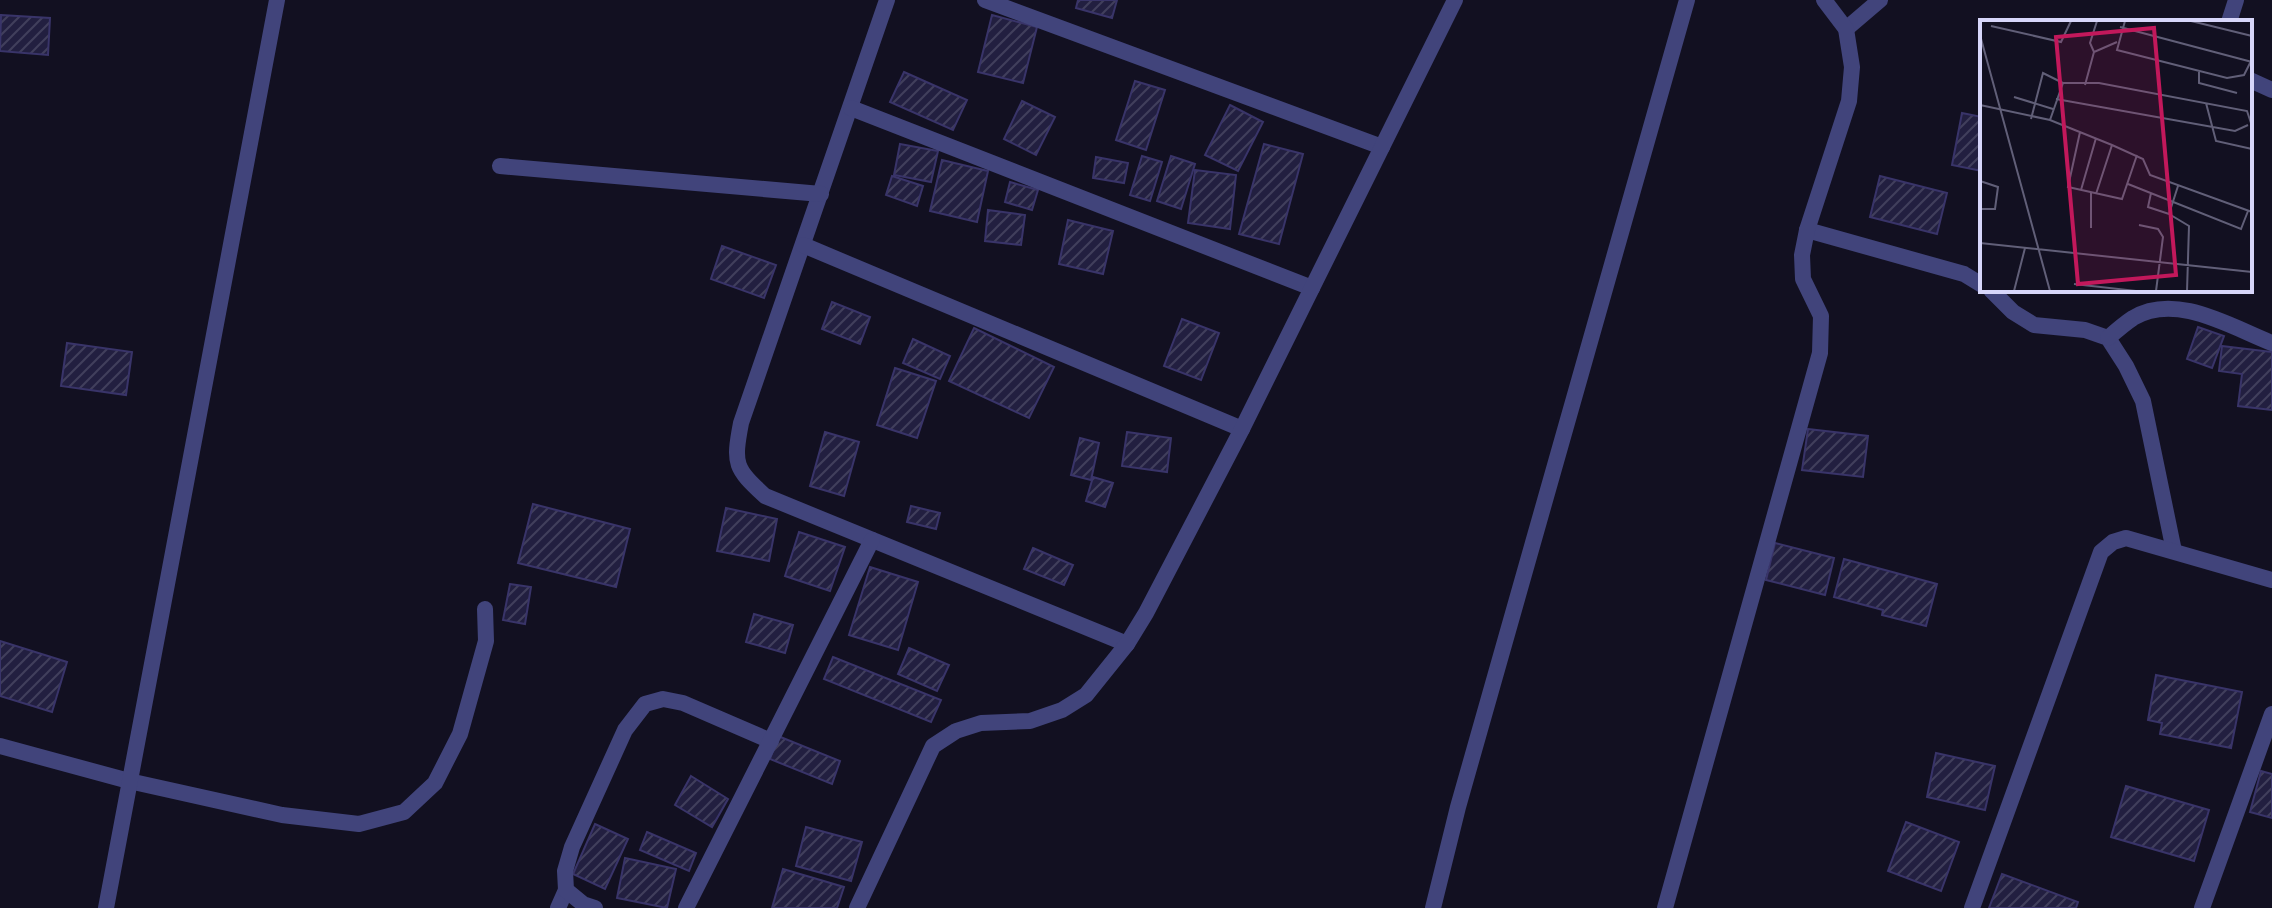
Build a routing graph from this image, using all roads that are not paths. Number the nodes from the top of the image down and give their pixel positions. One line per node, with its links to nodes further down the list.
1 (277, 0): 33 (street)
2 (887, 0): 13 (street)
3 (985, 0): 14 (street)
4 (1455, 0): 14 (street)
5 (1687, 0): 40 (street)
6 (1824, 0): 10 (street)
7 (1880, 0): 10 (street)
8 (2236, 0): 9 (street)
9 (2230, 20)
10 (1846, 29): 17 (street)
11 (2252, 81): 12 (street)
12 (2272, 90)
13 (851, 108): 16 (street); 20 (street)
14 (1382, 147): 20 (street)
15 (500, 166): 16 (street)
16 (821, 194): 18 (street)
17 (1807, 230): 19 (street); 41 (street)
18 (803, 245): 24 (street); 25 (street)
19 (1980, 284)
20 (1312, 288): 24 (street)
21 (1993, 292): 22 (street)
22 (2108, 338): 23 (street); 26 (street)
23 (2272, 343)
24 (1242, 429): 29 (street)
25 (872, 540): 29 (street); 31 (street)
26 (2174, 551): 27 (street); 42 (street)
27 (2272, 580)
28 (485, 609): 33 (street)
29 (1127, 644): 39 (street)
30 (2272, 714): 43 (street)
31 (771, 741): 34 (street); 38 (street)
32 (0, 746): 33 (street)
33 (129, 781): 35 (street)
34 (566, 890): 36 (street); 37 (street)
35 (106, 908)
36 (558, 908)
37 (595, 908)
38 (686, 908)
39 (857, 908)
40 (1433, 908)
41 (1665, 908)
42 (1972, 908)
43 (2202, 908)

